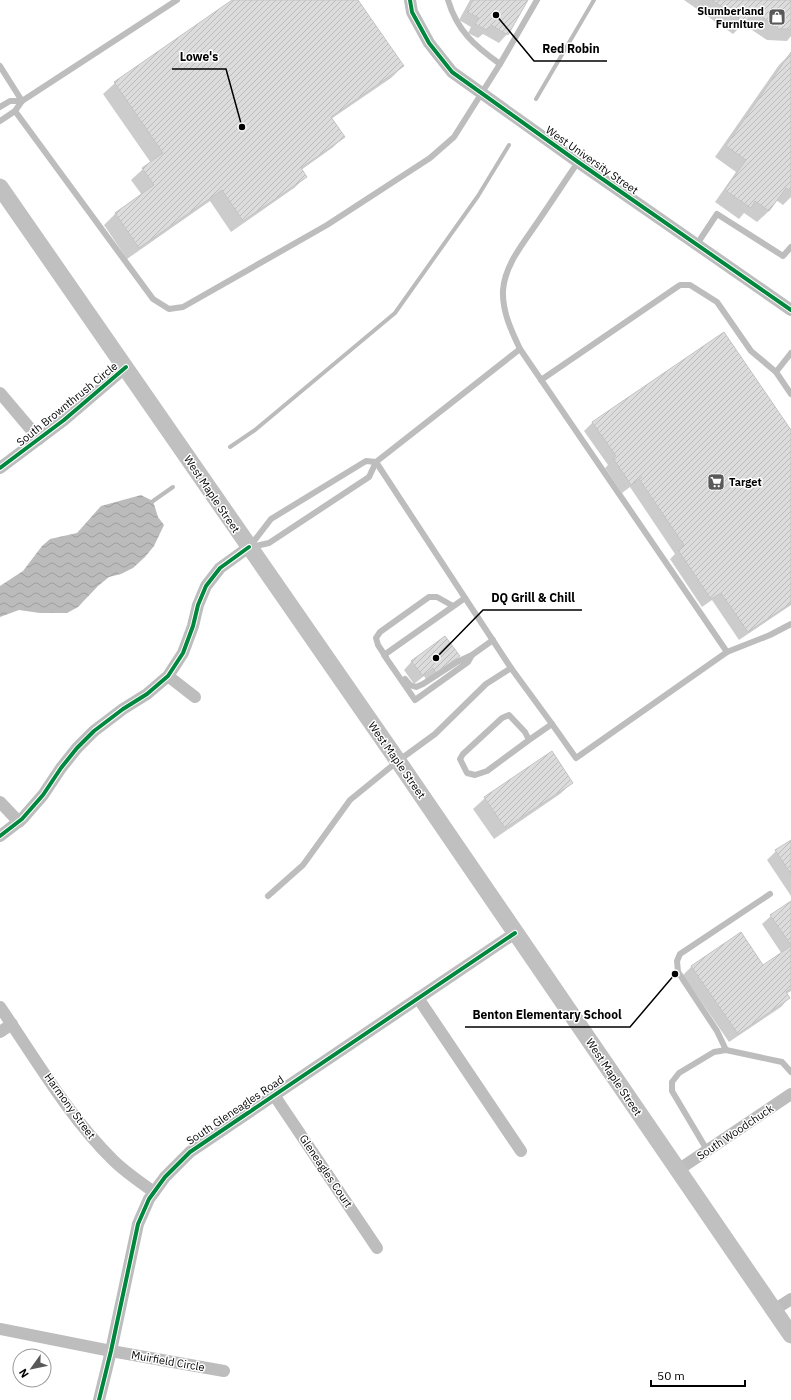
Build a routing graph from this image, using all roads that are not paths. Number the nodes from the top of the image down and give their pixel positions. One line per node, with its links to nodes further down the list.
1 (177, 0): 8 (lane)
2 (410, 0): 7 (street, West University Street)
3 (448, 0): 5 (lane)
4 (537, 0): 5 (lane)
5 (500, 64): 7 (lane)
6 (0, 66): 8 (lane)
7 (482, 94): 10 (lane); 12 (street, West University Street)
8 (22, 101): 9 (lane); 10 (lane)
9 (0, 107)
10 (15, 111): 11 (lane)
11 (0, 121)
12 (578, 162): 14 (street, West University Street); 17 (lane)
13 (0, 187): 19 (main road, West Maple Street)
14 (697, 244): 15 (lane); 16 (street, West University Street)
15 (791, 247)
16 (791, 310)
17 (520, 349): 21 (lane); 25 (lane)
18 (791, 353): 20 (lane)
19 (126, 368): 24 (street, South Brownthrush Circle); 27 (main road, West Maple Street)
20 (776, 372): 21 (lane); 23 (lane)
21 (541, 380): 32 (lane)
22 (0, 393): 24 (street)
23 (791, 394)
24 (39, 439): 26 (street, South Brownthrush Circle)
25 (376, 462): 27 (lane); 27 (lane); 28 (lane)
26 (0, 468)
27 (249, 547): 36 (street); 40 (main road, West Maple Street)
28 (465, 598): 29 (lane); 31 (lane)
29 (454, 606): 33 (lane); 33 (lane)
30 (791, 624): 32 (lane)
31 (493, 640): 34 (lane); 35 (lane)
32 (727, 652): 38 (lane)
33 (384, 655): 34 (lane); 34 (lane)
34 (472, 655)
35 (511, 668): 38 (lane); 40 (lane)
36 (168, 676): 37 (street); 42 (street)
37 (195, 697)
38 (552, 724): 39 (lane)
39 (529, 740): 39 (lane)
40 (398, 760): 45 (lane); 46 (main road, West Maple Street)
41 (0, 802): 42 (street)
42 (19, 822): 43 (street)
43 (0, 836)
44 (770, 894): 51 (lane)
45 (268, 896)
46 (516, 933): 47 (street, South Gleneagles Road); 57 (main road, West Maple Street)
47 (418, 998): 54 (street, South Gleneagles Road); 56 (street)
48 (0, 1008): 49 (street, Harmony Street)
49 (12, 1024): 50 (street); 58 (street, Harmony Street)
50 (0, 1032)
51 (726, 1050): 52 (lane); 55 (lane)
52 (791, 1072)
53 (791, 1094): 55 (street, South Woodchuck)
54 (274, 1095): 58 (street, South Gleneagles Road); 59 (street, Gleneagles Court)
55 (707, 1150): 57 (street, South Woodchuck)
56 (521, 1151)
57 (678, 1170): 61 (main road, West Maple Street)
58 (154, 1192): 64 (street, South Gleneagles Road)
59 (377, 1248)
60 (791, 1298): 61 (street)
61 (774, 1310): 63 (main road, West Maple Street)
62 (0, 1329): 64 (street, Muirfield Circle)
63 (791, 1334)
64 (111, 1351): 65 (street, Muirfield Circle); 66 (street, South Gleneagles Road)
65 (224, 1371)
66 (99, 1400)

